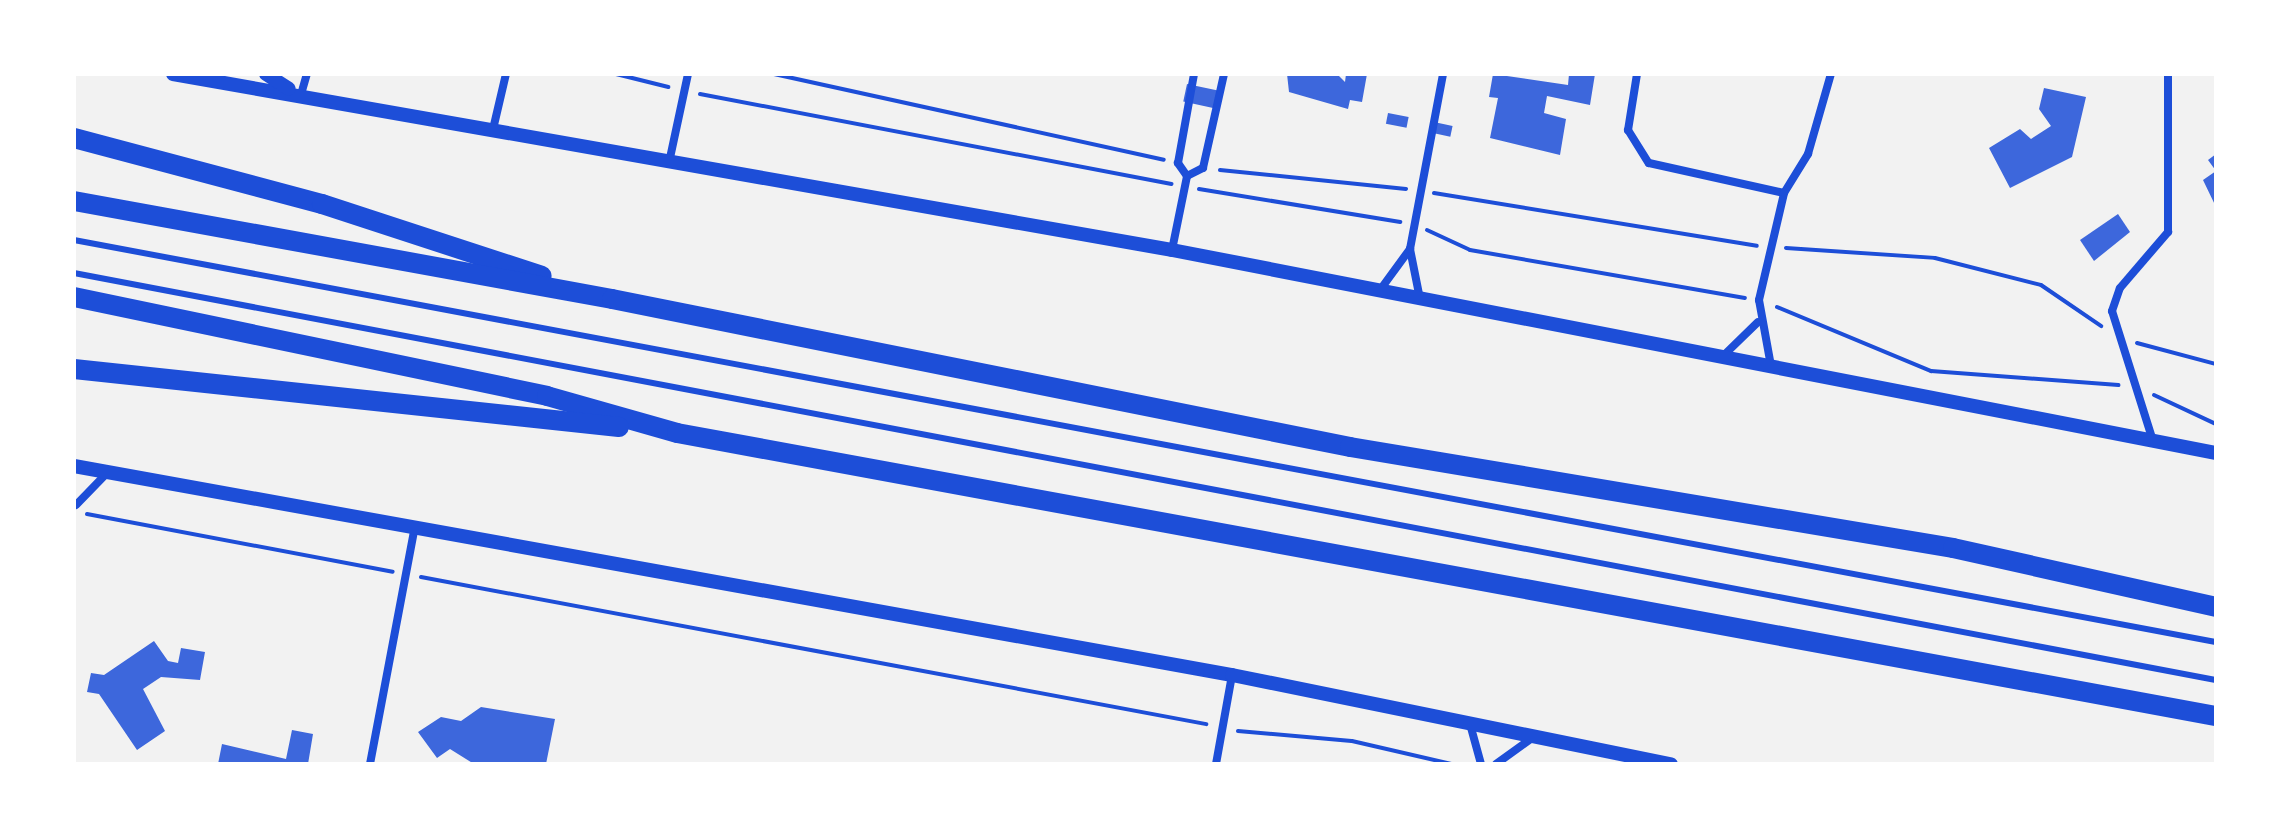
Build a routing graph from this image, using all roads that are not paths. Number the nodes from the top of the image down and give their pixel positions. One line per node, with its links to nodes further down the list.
1 (173, 74): 12 (street)
2 (266, 74): 12 (street)
3 (307, 74): 12 (street)
4 (506, 74): 13 (street)
5 (688, 74): 15 (street)
6 (1194, 74): 16 (street)
7 (1224, 74): 16 (street)
8 (1443, 74): 20 (street)
9 (1637, 74): 17 (street)
10 (1831, 74): 17 (street)
11 (2168, 74): 32 (street)
12 (295, 90): 13 (street)
13 (494, 125): 15 (street)
14 (74, 138): 25 (highway)
15 (670, 158): 21 (street)
16 (1187, 176): 21 (street)
17 (1784, 193): 27 (street)
18 (74, 201): 25 (highway)
19 (74, 240): 39 (lane)
20 (1410, 249): 23 (street); 26 (street)
21 (1172, 250): 23 (street)
22 (74, 273): 41 (lane)
23 (1379, 291): 26 (street)
24 (74, 297): 31 (highway)
25 (612, 299): 38 (highway)
26 (1420, 299): 28 (street)
27 (1758, 322): 28 (street); 29 (street)
28 (1722, 357): 29 (street)
29 (1772, 367): 32 (street)
30 (74, 369): 31 (highway)
31 (677, 433): 42 (highway)
32 (2153, 441): 33 (street)
33 (2216, 453)
34 (74, 466): 35 (street)
35 (108, 472): 36 (street); 37 (street)
36 (75, 507)
37 (415, 523): 40 (street); 45 (street)
38 (2216, 607)
39 (2216, 642)
40 (1232, 675): 43 (street); 46 (street)
41 (2216, 680)
42 (2216, 716)
43 (1470, 723): 44 (street); 47 (street)
44 (1532, 738): 48 (street); 49 (street)
45 (370, 764)
46 (1216, 764)
47 (1481, 764)
48 (1496, 764)
49 (1671, 764)

